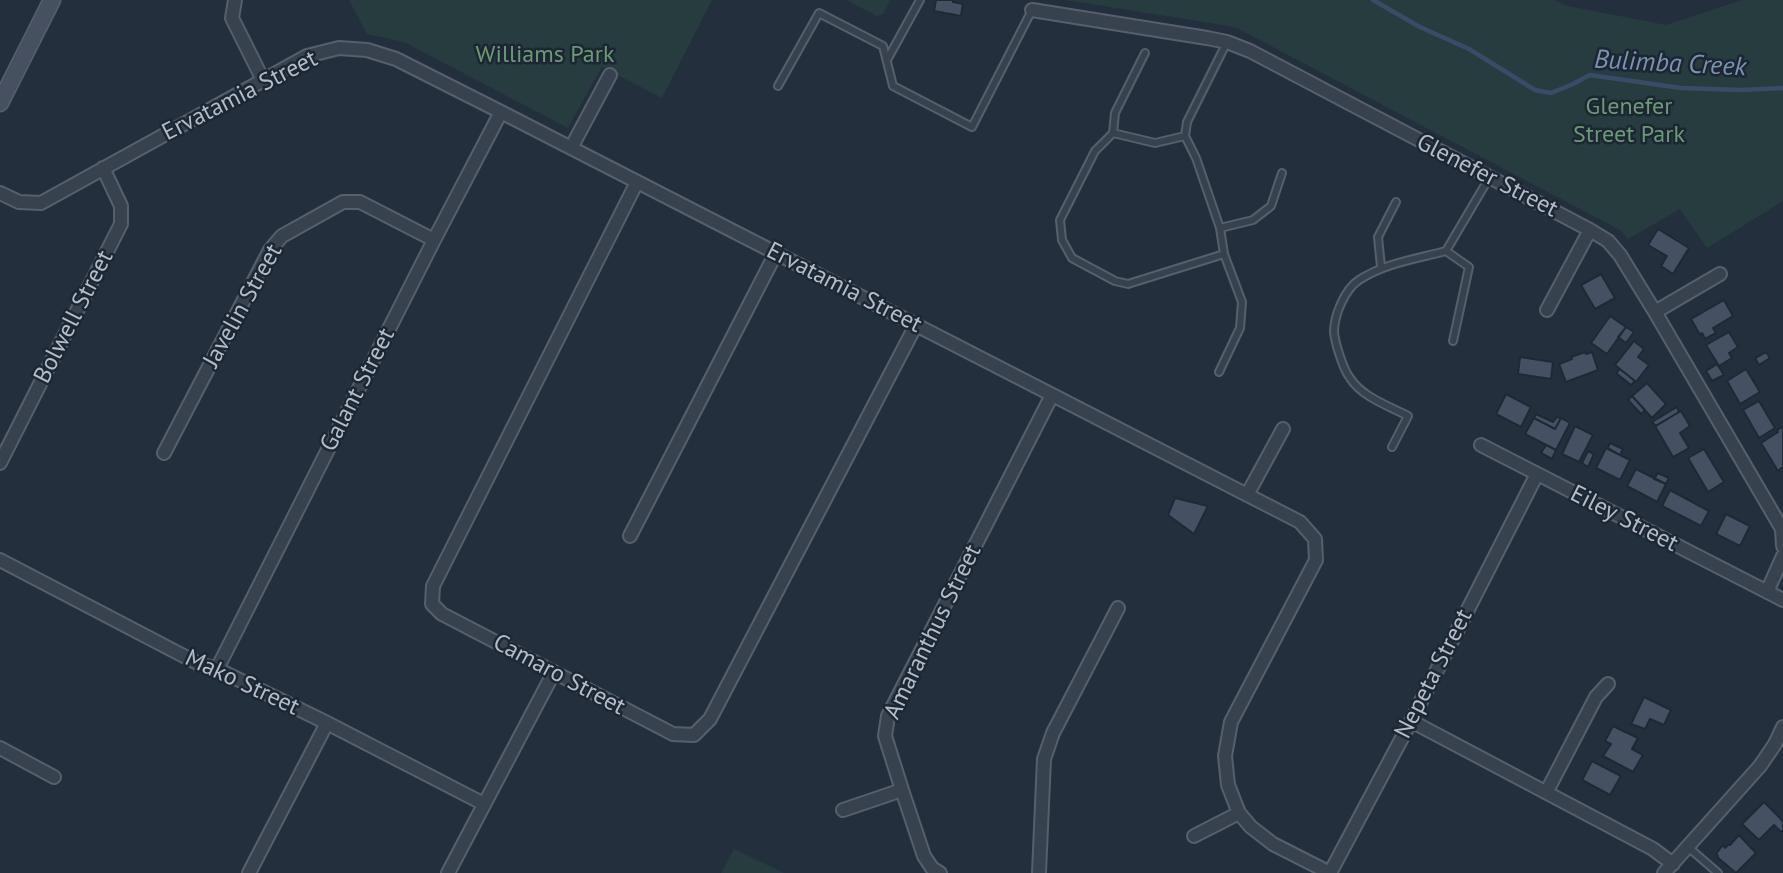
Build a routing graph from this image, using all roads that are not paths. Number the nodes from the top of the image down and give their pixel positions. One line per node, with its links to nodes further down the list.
1 (52, 0): 11 (street)
2 (235, 0): 9 (street)
3 (920, 0): 7 (lane)
4 (1032, 10): 5 (street, Glenefer Street); 7 (lane)
5 (1227, 43): 14 (lane); 18 (street, Glenefer Street)
6 (1145, 52): 13 (lane)
7 (887, 60): 10 (lane)
8 (610, 75): 15 (street)
9 (263, 80): 12 (street, Ervatamia Street); 16 (street, Ervatamia Street)
10 (778, 86)
11 (0, 103)
12 (501, 112): 15 (street, Ervatamia Street); 24 (street, Galant Street)
13 (1113, 133): 14 (lane); 27 (lane)
14 (1185, 136): 22 (lane)
15 (571, 148): 19 (street, Ervatamia Street)
16 (103, 168): 20 (street, Ervatamia Street); 40 (street, Bolwell Street)
17 (1282, 173): 22 (lane)
18 (1489, 177): 23 (street, Glenefer Street); 25 (lane)
19 (637, 182): 26 (street, Ervatamia Street); 51 (street, Camaro Street)
20 (0, 193)
21 (1396, 202): 28 (lane)
22 (1220, 228): 27 (lane)
23 (1590, 230): 30 (street); 31 (street, Glenefer Street)
24 (433, 240): 39 (street, Javelin Street); 50 (street, Galant Street)
25 (1446, 251): 28 (lane); 33 (lane)
26 (776, 253): 32 (street, Ervatamia Street); 43 (street)
27 (1224, 254): 34 (lane)
28 (1381, 267): 38 (lane)
29 (1720, 274): 31 (street)
30 (1547, 310)
31 (1655, 312): 44 (street, Glenefer Street)
32 (916, 325): 35 (street, Ervatamia Street); 51 (street, Camaro Street)
33 (1453, 341)
34 (1219, 372)
35 (1052, 395): 42 (street, Ervatamia Street); 58 (street, Amaranthus Street)
36 (1283, 429): 42 (street)
37 (1481, 444): 41 (street, Eiley Street)
38 (1392, 447)
39 (163, 453)
40 (0, 463)
41 (1537, 474): 47 (street, Eiley Street); 53 (street, Nepeta Street)
42 (1247, 495): 62 (street, Ervatamia Street)
43 (630, 536)
44 (1783, 546)
45 (1783, 556): 47 (street)
46 (0, 560): 50 (street, Mako Street)
47 (1768, 592): 48 (street)
48 (1783, 600)
49 (1118, 608): 69 (street)
50 (217, 669): 54 (street, Mako Street)
51 (554, 672): 60 (street)
52 (1608, 684): 59 (street)
53 (1411, 721): 59 (street); 70 (street, Nepeta Street)
54 (327, 723): 60 (street, Mako Street); 66 (street)
55 (1783, 727): 64 (street)
56 (0, 748): 57 (street)
57 (54, 777)
58 (902, 790): 61 (street); 68 (street, Amaranthus Street)
59 (1547, 791): 65 (street)
60 (484, 804): 67 (street)
61 (843, 810)
62 (1239, 813): 63 (street); 70 (street, Ervatamia Street)
63 (1194, 836)
64 (1688, 848): 65 (street); 71 (lane)
65 (1669, 868)
66 (249, 873)
67 (448, 873)
68 (940, 873)
69 (1039, 873)
70 (1330, 873)
71 (1718, 873)

